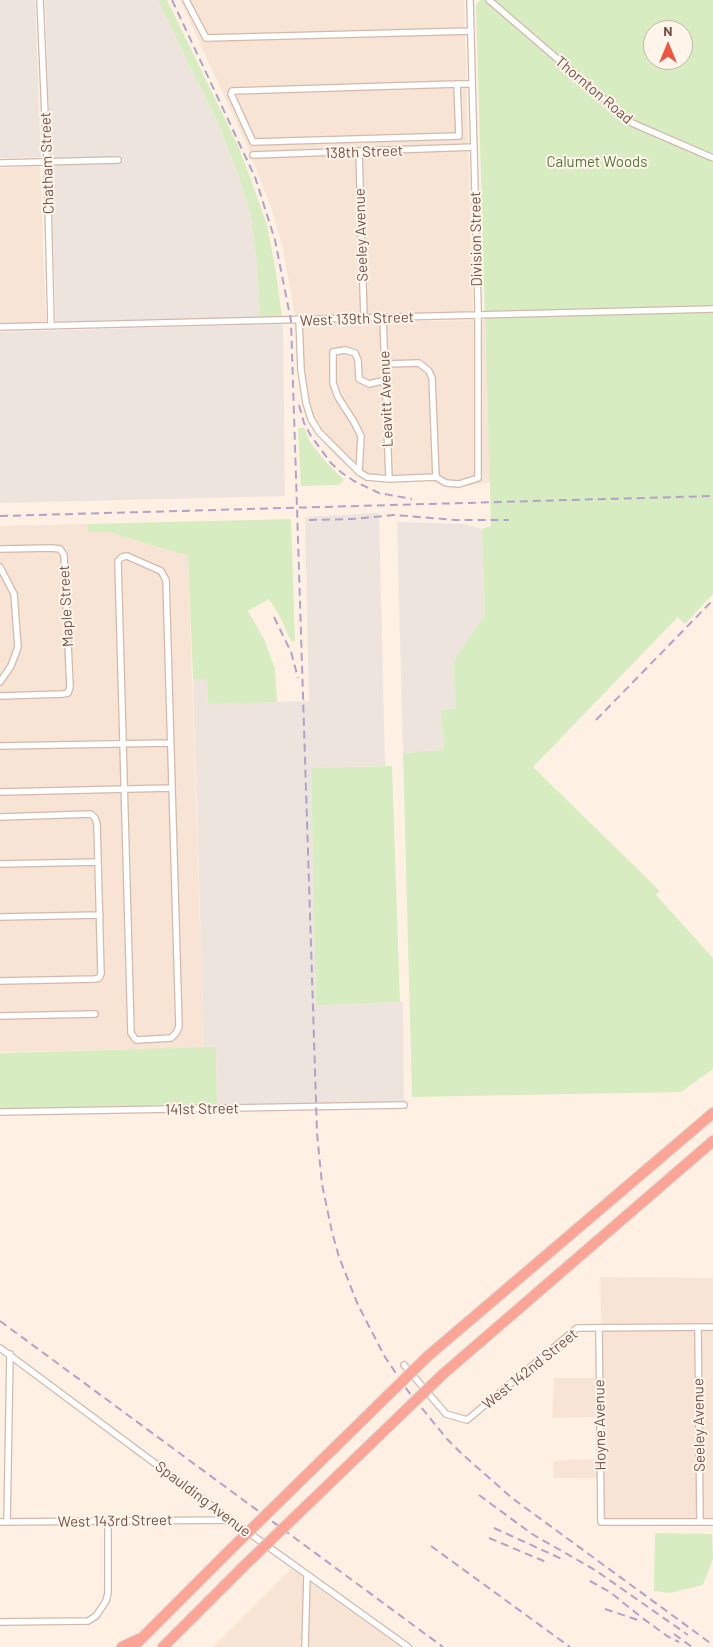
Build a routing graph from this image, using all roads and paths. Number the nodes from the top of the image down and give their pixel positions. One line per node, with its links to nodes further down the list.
1 (40, 0): 13 (street, Chatham Street)
2 (186, 0): 5 (street)
3 (470, 0): 5 (street, Division Street)
4 (489, 0): 11 (street, Thornton Road)
5 (471, 31): 7 (street, Division Street)
6 (457, 84): 6 (street); 7 (street)
7 (472, 84): 8 (street, Division Street)
8 (474, 147): 9 (street, 138th Street); 16 (street, Division Street)
9 (359, 152): 10 (street, 138th Street); 17 (street, Seeley Avenue)
10 (253, 155)
11 (713, 158)
12 (118, 160): 13 (street)
13 (47, 162): 14 (street); 20 (street, Chatham Street)
14 (0, 163)
15 (713, 309): 16 (street, West 139th Street)
16 (478, 316): 18 (street, West 139th Street); 25 (street, Division Street)
17 (364, 318): 18 (street, West 139th Street); 19 (street, West 139th Street)
18 (383, 318): 22 (street, Leavitt Avenue)
19 (299, 320): 20 (street, West 139th Street); 24 (street)
20 (51, 325): 21 (street, West 139th Street)
21 (0, 327)
22 (385, 364): 23 (street, Leavitt Avenue); 25 (street)
23 (386, 380): 24 (street); 26 (street, Leavitt Avenue)
24 (359, 472): 26 (street)
25 (436, 477): 26 (street)
26 (389, 479)
27 (0, 548): 30 (street, Maple Street)
28 (0, 567): 29 (street)
29 (0, 682)
30 (0, 696)
31 (169, 743): 32 (street); 32 (street); 35 (street)
32 (124, 744): 33 (street); 34 (street)
33 (0, 746)
34 (125, 788): 35 (street); 35 (street); 36 (street)
35 (172, 788)
36 (0, 792)
37 (0, 816): 38 (street)
38 (98, 862): 39 (street); 40 (street)
39 (0, 864)
40 (100, 916): 41 (street); 42 (street)
41 (0, 917)
42 (0, 981)
43 (96, 1014): 44 (street)
44 (0, 1016)
45 (404, 1105): 46 (street, 141st Street)
46 (0, 1112)
47 (713, 1114): 62 (highway, bridge)
48 (713, 1141): 65 (highway, bridge)
49 (713, 1327): 51 (street, West 142nd Street)
50 (599, 1328): 51 (street, West 142nd Street); 54 (street, West 142nd Street); 58 (street, Hoyne Avenue)
51 (698, 1328): 58 (street, Seeley Avenue)
52 (0, 1348): 53 (street, Spaulding Avenue)
53 (10, 1354): 55 (street, Spaulding Avenue); 57 (street)
54 (404, 1365)
55 (231, 1520): 56 (street, West 143rd Street); 60 (street, Spaulding Avenue)
56 (108, 1521): 57 (street, West 143rd Street); 61 (street)
57 (3, 1522)
58 (700, 1522): 59 (street)
59 (713, 1522)
60 (307, 1576): 66 (street); 67 (street, Spaulding Avenue)
61 (0, 1622)
62 (144, 1636): 63 (highway); 64 (highway)
63 (122, 1647)
64 (134, 1647)
65 (163, 1647)
66 (305, 1647)
67 (408, 1647)

